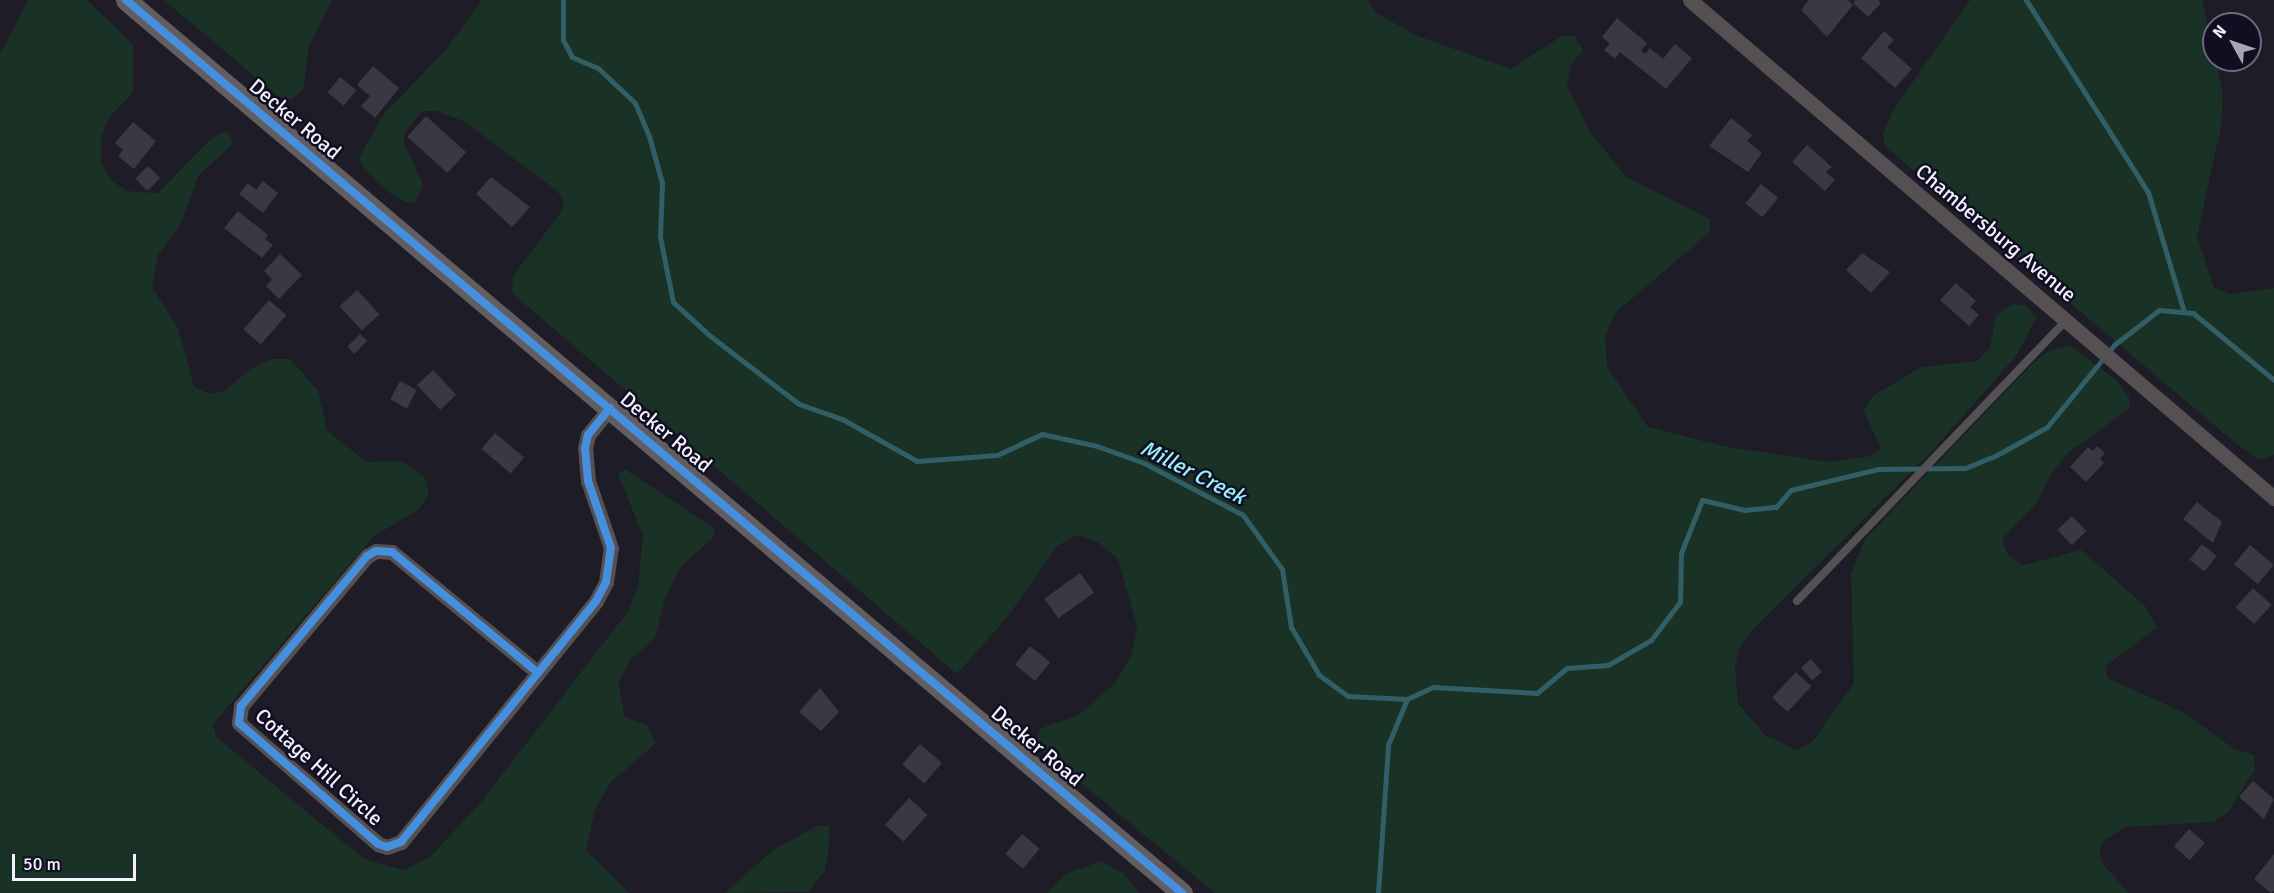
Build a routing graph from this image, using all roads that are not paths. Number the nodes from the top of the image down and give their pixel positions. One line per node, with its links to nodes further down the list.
1 (126, 0): 4 (street, Decker Road)
2 (1690, 0): 3 (street, Chambersburg Avenue)
3 (2066, 320): 5 (street, Chambersburg Avenue); 6 (lane)
4 (610, 408): 7 (street, Cottage Hill Circle); 8 (street, Decker Road)
5 (2274, 498)
6 (1797, 600)
7 (537, 672): 7 (street, Cottage Hill Circle)
8 (1182, 893)

